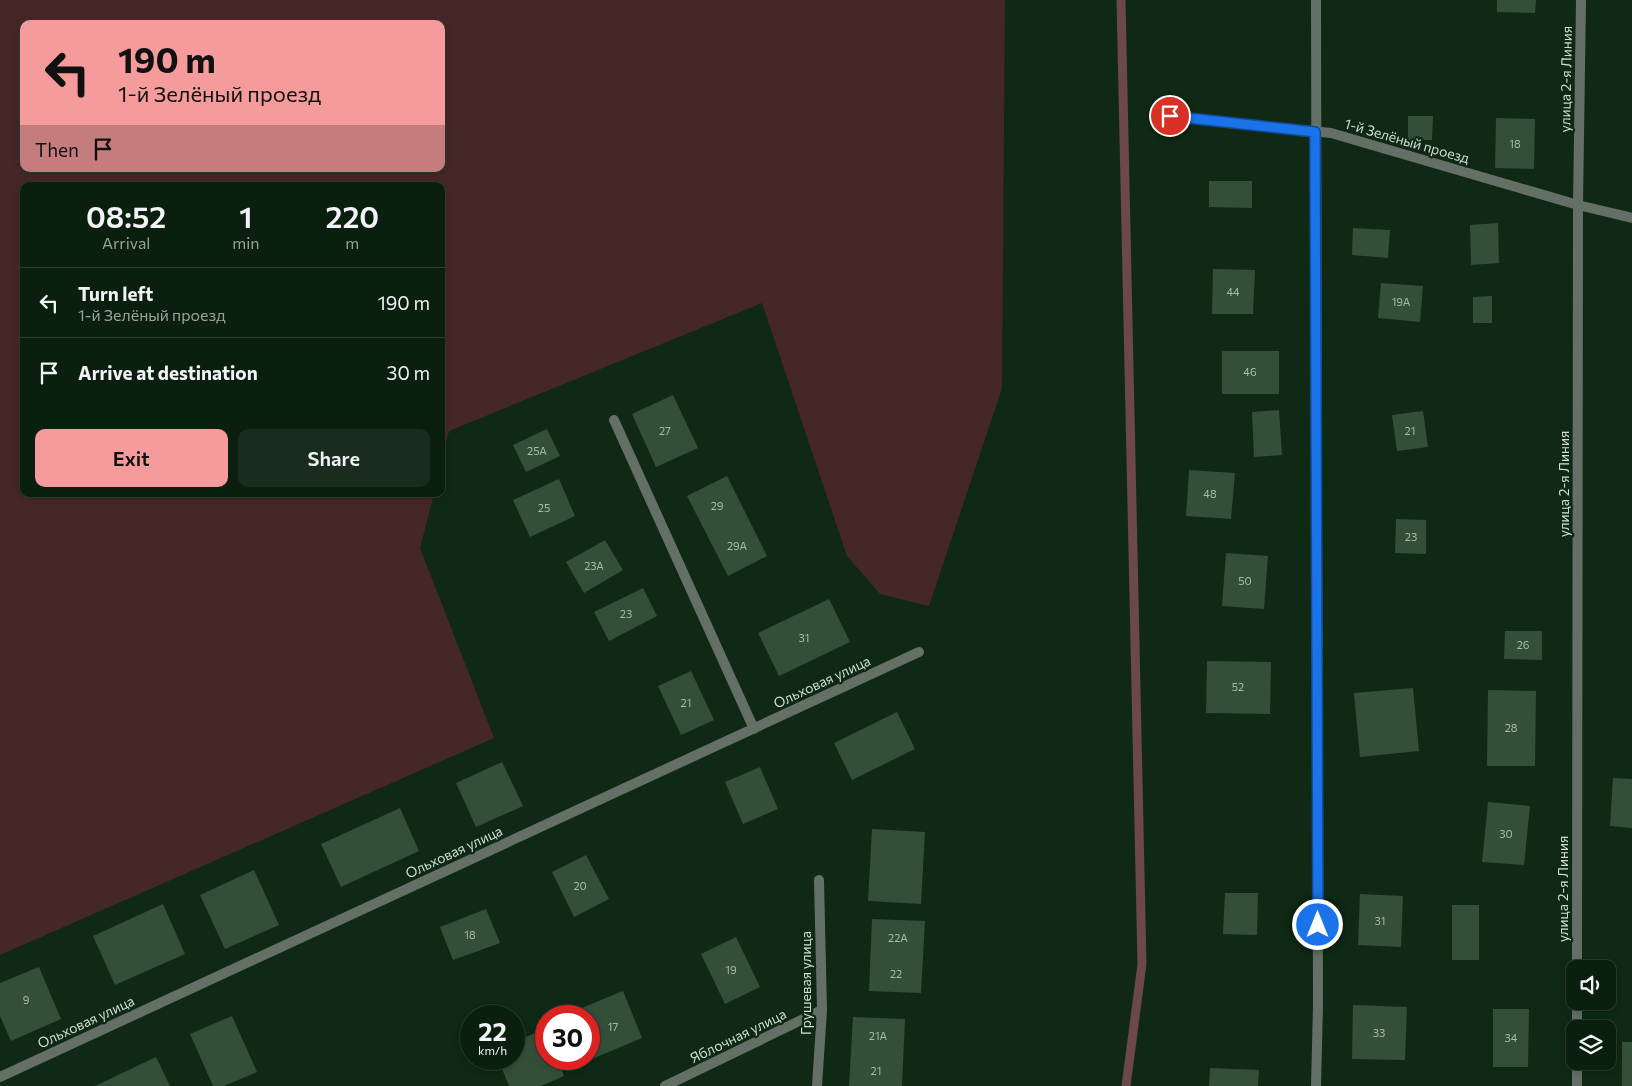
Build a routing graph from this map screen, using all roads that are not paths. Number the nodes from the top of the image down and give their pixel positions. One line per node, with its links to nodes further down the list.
1 (1316, 0): 4 (street)
2 (1581, 0): 5 (street, улица 2-я Линия)
3 (1170, 116): 4 (street, 1-й Зелёный проезд)
4 (1315, 132): 5 (street, 1-й Зелёный проезд); 17 (street)
5 (1578, 205): 6 (street, 1-й Зелёный проезд); 11 (street, улица 2-я Линия)
6 (1632, 218)
7 (614, 420): 9 (street)
8 (919, 652): 9 (street, Ольховая улица)
9 (754, 729): 14 (street, Ольховая улица)
10 (819, 880): 12 (street, Грушевая улица)
11 (1577, 960)
12 (822, 1010): 15 (street, Яблочная улица); 16 (street, Грушевая улица)
13 (1577, 1070): 18 (street)
14 (0, 1077)
15 (665, 1086)
16 (817, 1086)
17 (1316, 1086)
18 (1577, 1086)

